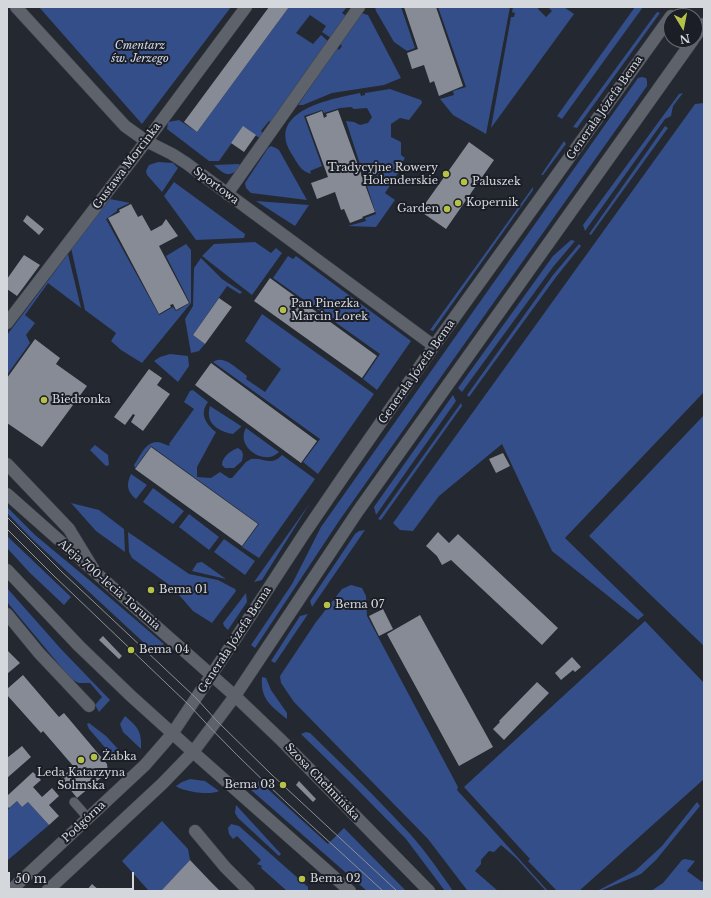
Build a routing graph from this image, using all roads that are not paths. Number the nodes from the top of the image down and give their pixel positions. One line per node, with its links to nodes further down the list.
1 (16, 7): 6 (main road, Sportowa)
2 (246, 7): 6 (main road, Gustawa Morcinka)
3 (359, 7): 7 (main road)
4 (663, 27): 9 (main road, Generała Józefa Bema)
5 (687, 48): 16 (main road)
6 (146, 141): 7 (main road, Sportowa); 8 (main road, Gustawa Morcinka)
7 (227, 194): 9 (main road, Sportowa)
8 (7, 323)
9 (434, 346): 15 (main road, Generała Józefa Bema)
10 (7, 464): 13 (main road)
11 (7, 494): 13 (main road, Aleja 700-lecia Torunia)
12 (7, 570): 18 (main road)
13 (98, 576): 15 (main road, Aleja 700-lecia Torunia)
14 (7, 614): 17 (main road)
15 (212, 675): 16 (main road, Szosa Chełmińska); 18 (main road, Generała Józefa Bema)
16 (235, 696): 19 (main road); 27 (main road, Szosa Chełmińska)
17 (89, 706)
18 (172, 734): 19 (main road); 21 (main road, Podgórna)
19 (193, 752): 24 (main road); 26 (main road)
20 (74, 802): 21 (lane)
21 (88, 818): 23 (main road, Podgórna)
22 (195, 831): 25 (main road)
23 (10, 891)
24 (47, 891)
25 (249, 891)
26 (350, 891)
27 (429, 891)

